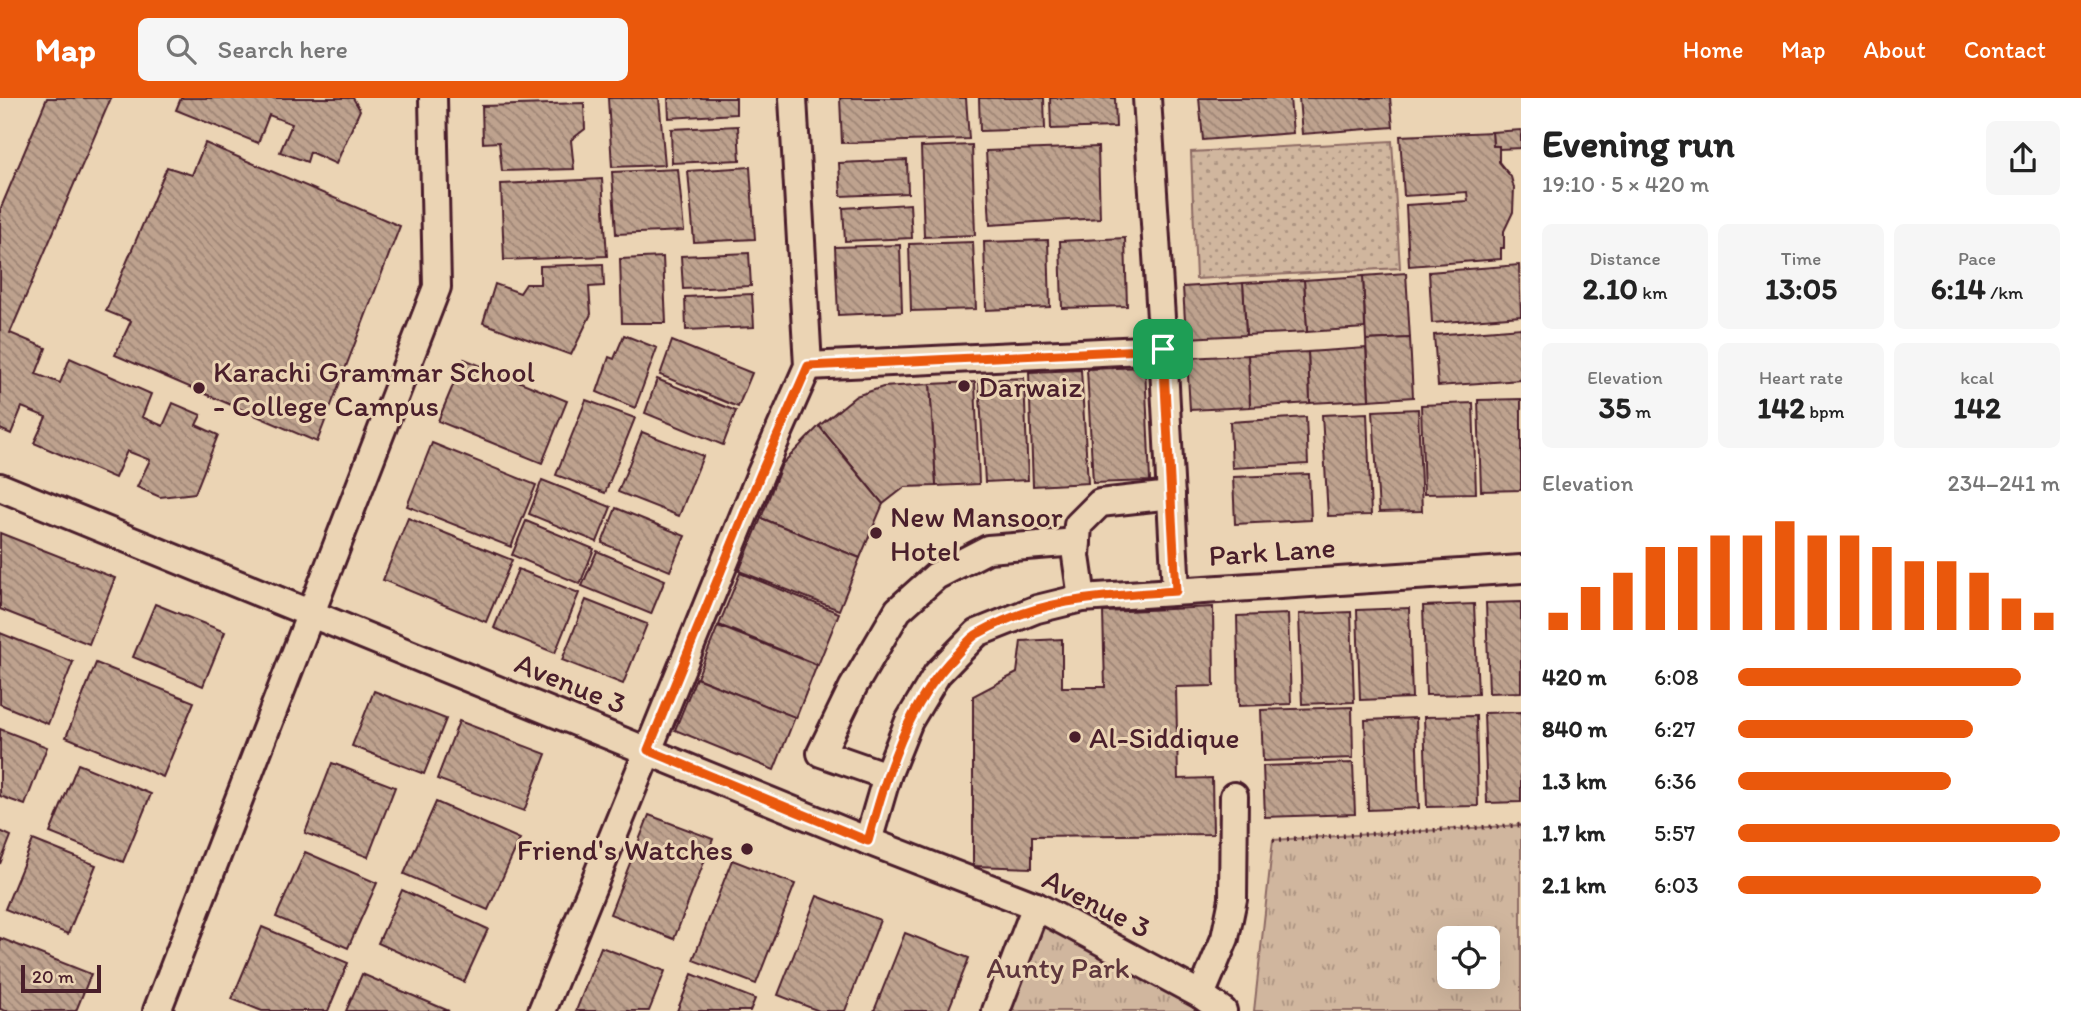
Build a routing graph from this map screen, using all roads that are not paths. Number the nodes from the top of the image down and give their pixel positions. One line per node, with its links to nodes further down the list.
1 (433, 98): 12 (street)
2 (793, 98): 5 (street)
3 (1147, 98): 4 (street)
4 (1163, 349): 5 (street); 7 (street)
5 (808, 366): 13 (street)
6 (0, 487): 12 (street, Avenue 3)
7 (1171, 495): 8 (street); 10 (street)
8 (1077, 542): 11 (street); 14 (street)
9 (1521, 569): 10 (street, Park Lane)
10 (1176, 591): 11 (street, Park Lane)
11 (1083, 598): 14 (street, Park Lane)
12 (312, 614): 13 (street, Avenue 3); 19 (street)
13 (648, 750): 16 (street, Avenue 3); 20 (street)
14 (887, 776): 16 (street, Park Lane)
15 (1234, 796): 18 (street)
16 (868, 841): 17 (street, Avenue 3)
17 (1036, 906): 18 (street, Avenue 3); 21 (street)
18 (1201, 995): 22 (street, Avenue 3)
19 (157, 1011)
20 (542, 1011)
21 (996, 1011)
22 (1223, 1011)

